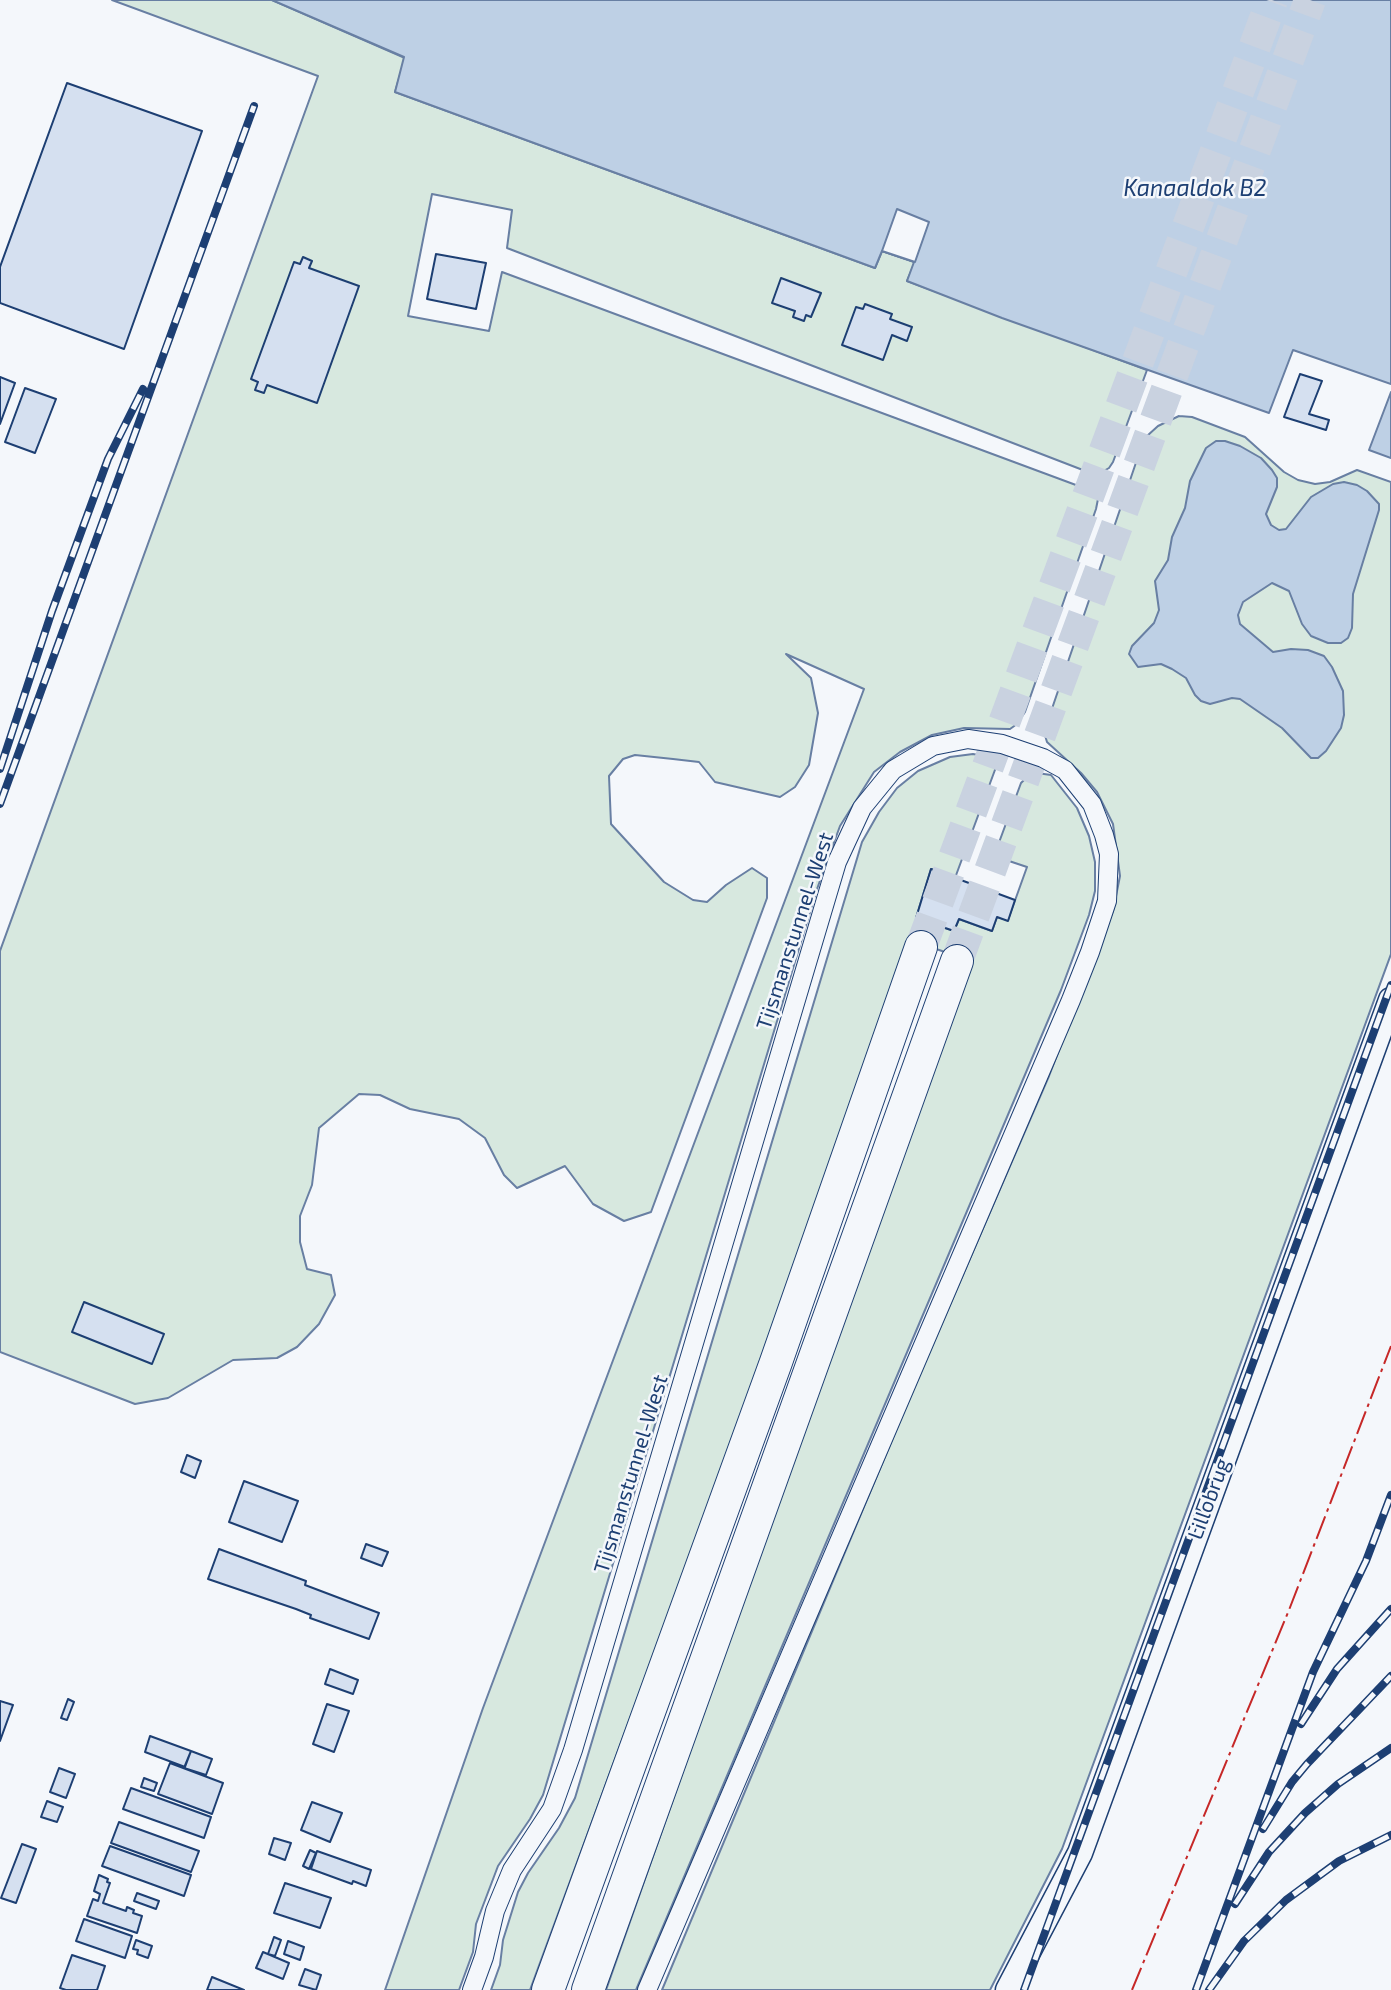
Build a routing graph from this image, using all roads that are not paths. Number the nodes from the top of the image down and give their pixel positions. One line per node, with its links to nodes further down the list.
1 (921, 947): 5 (highway)
2 (957, 961): 6 (highway)
3 (1391, 1000): 8 (street, Lillobrug)
4 (472, 1990): 7 (street, Tijsmanstunnel-West)
5 (548, 1990)
6 (588, 1990)
7 (647, 1990)
8 (1008, 1990)

